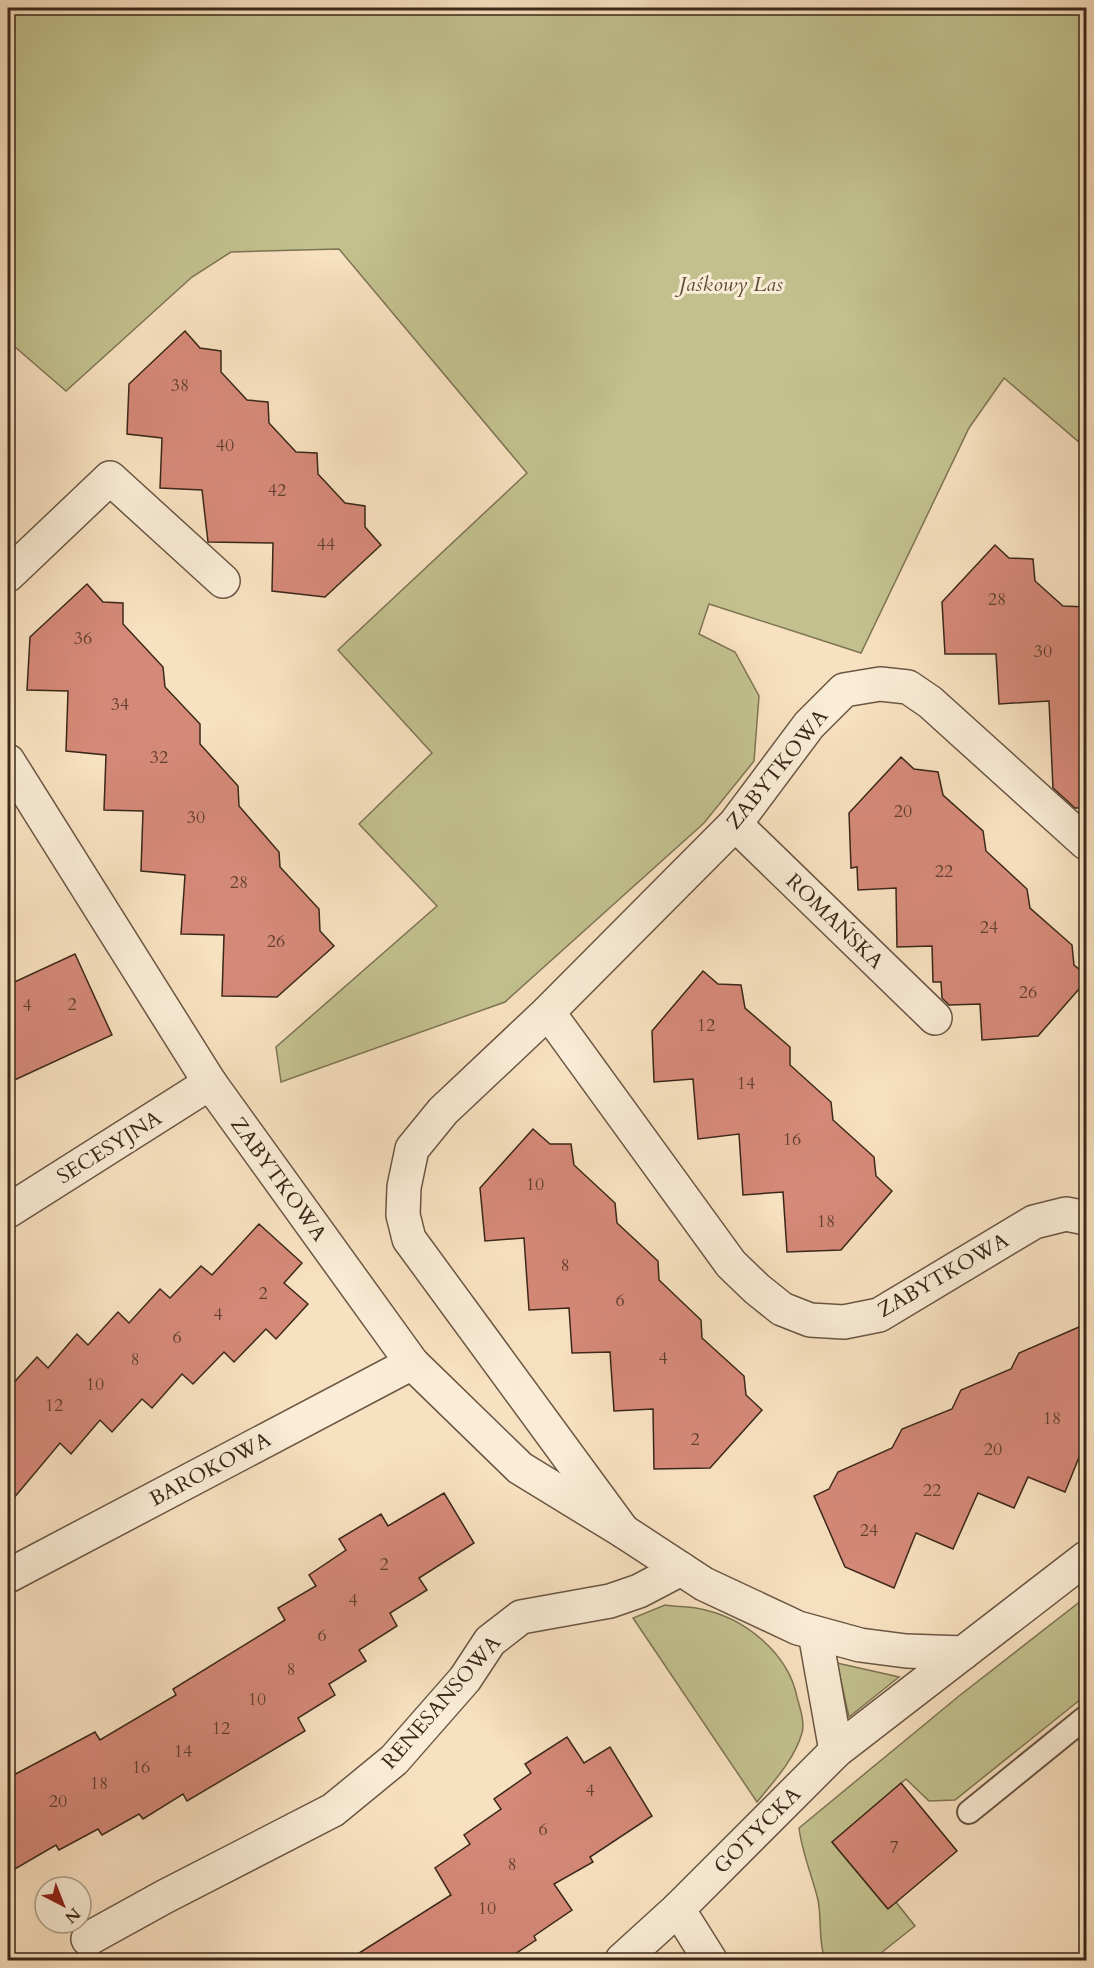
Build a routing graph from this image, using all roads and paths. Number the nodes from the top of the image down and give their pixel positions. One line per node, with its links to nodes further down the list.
1 (8, 575): 2 (street)
2 (223, 581)
3 (8, 761): 8 (street, ZABYTKOWA)
4 (735, 824): 5 (street, ZABYTKOWA); 6 (street, ZABYTKOWA); 7 (street, ROMAŃSKA)
5 (1086, 843)
6 (548, 1012): 10 (street, ZABYTKOWA); 12 (street, ZABYTKOWA)
7 (936, 1018)
8 (210, 1083): 9 (street, SECESYJNA); 11 (street, ZABYTKOWA)
9 (8, 1211)
10 (1086, 1218)
11 (412, 1363): 12 (street, ZABYTKOWA); 15 (street, BAROKOWA)
12 (623, 1531): 14 (street, ZABYTKOWA)
13 (1086, 1558): 17 (street)
14 (681, 1569): 16 (street, ZABYTKOWA); 22 (street, RENESANSOWA)
15 (8, 1576)
16 (815, 1633): 17 (street, ZABYTKOWA); 19 (street)
17 (963, 1653): 19 (street, GOTYCKA)
18 (1086, 1717): 20 (lane)
19 (836, 1751): 21 (street, GOTYCKA)
20 (969, 1812)
21 (678, 1909): 23 (street, GOTYCKA); 24 (street)
22 (88, 1939)
23 (622, 1960)
24 (710, 1960)

